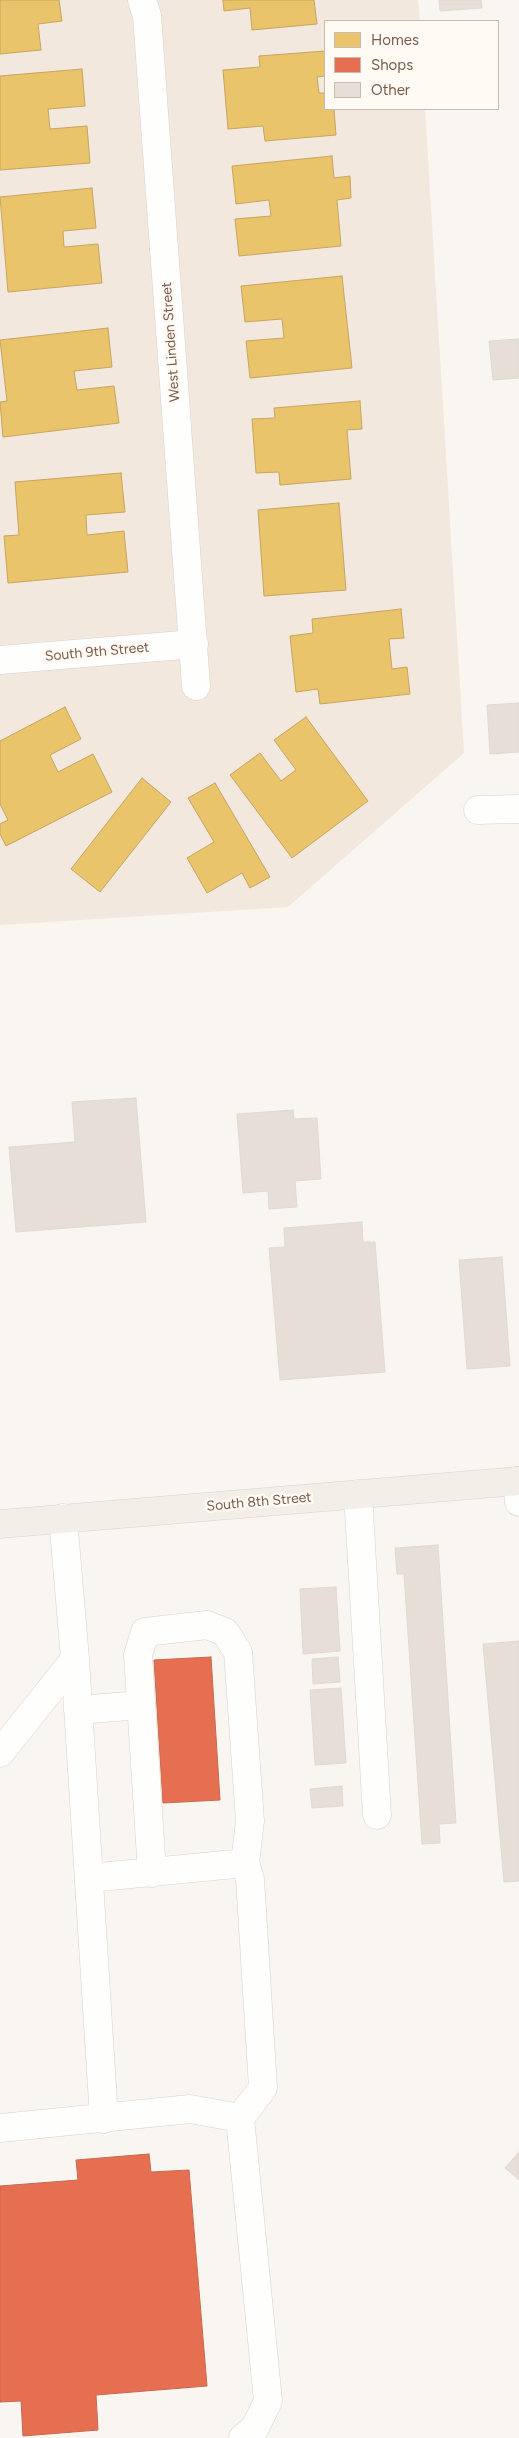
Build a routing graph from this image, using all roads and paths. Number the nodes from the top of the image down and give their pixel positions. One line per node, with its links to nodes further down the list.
1 (142, 0): 2 (street, West Linden Street)
2 (194, 644): 3 (street, South 9th Street); 4 (street, West Linden Street)
3 (0, 660)
4 (196, 686)
5 (519, 808): 6 (street)
6 (478, 810)
7 (518, 1488): 8 (main road, South 8th Street)
8 (358, 1494): 9 (main road, South 8th Street); 15 (street)
9 (63, 1518): 10 (main road, South 8th Street); 11 (street)
10 (0, 1524)
11 (75, 1659): 13 (street); 14 (street)
12 (141, 1705): 13 (street); 16 (street); 17 (street)
13 (78, 1710): 18 (street)
14 (0, 1753)
15 (377, 1815)
16 (246, 1863): 17 (street); 19 (street)
17 (152, 1873): 18 (street)
18 (89, 1878): 20 (street)
19 (240, 2118): 20 (street); 22 (street)
20 (104, 2119): 21 (street)
21 (0, 2128)
22 (243, 2438)

